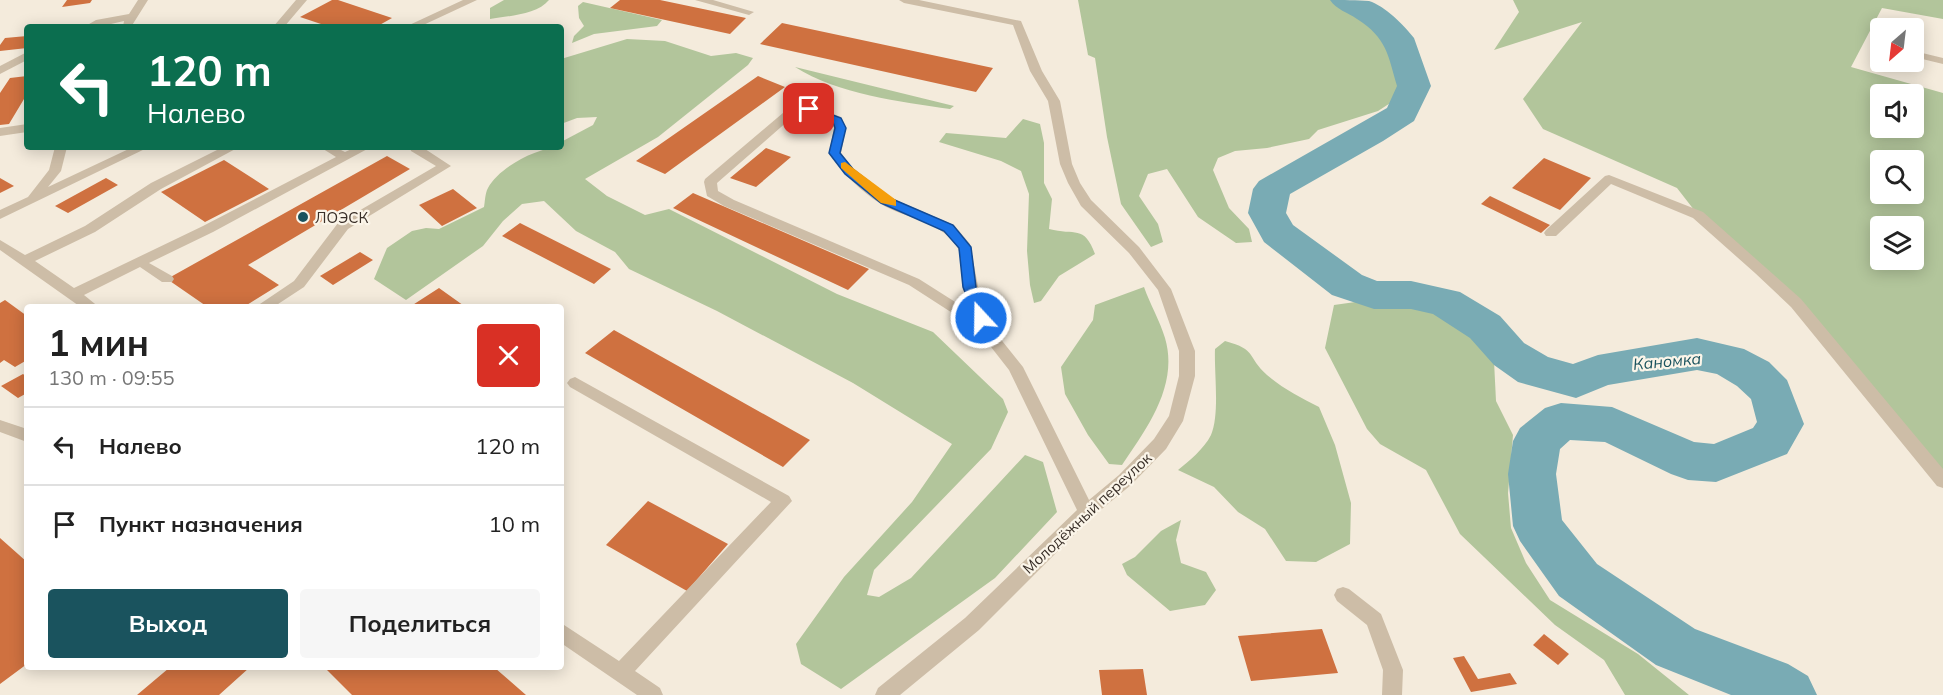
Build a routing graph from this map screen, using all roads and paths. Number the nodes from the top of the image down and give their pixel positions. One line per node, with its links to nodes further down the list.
1 (143, 0): 7 (street)
2 (302, 0): 9 (street)
3 (472, 0): 10 (street)
4 (700, 0): 6 (street)
5 (904, 0): 39 (street, Молодёжный переулок)
6 (749, 12)
7 (129, 22): 8 (street)
8 (96, 24)
9 (279, 24)
10 (417, 24)
11 (1924, 56): 13 (street)
12 (24, 57): 14 (street)
13 (1943, 61)
14 (0, 71)
15 (24, 128): 16 (street)
16 (0, 132)
17 (60, 150): 24 (street)
18 (137, 150): 24 (street)
19 (227, 150): 28 (street)
20 (331, 150): 23 (street)
21 (360, 150): 23 (street)
22 (418, 150): 33 (street)
23 (345, 158): 31 (street)
24 (30, 200): 25 (street)
25 (0, 215)
26 (1551, 233): 38 (street)
27 (0, 244): 28 (street)
28 (24, 261): 31 (street)
29 (147, 267): 30 (street)
30 (167, 279)
31 (74, 294): 32 (street)
32 (88, 304)
33 (267, 304)
34 (989, 334): 34 (street); 39 (street)
35 (575, 383): 42 (street)
36 (0, 426): 37 (street)
37 (24, 435)
38 (1943, 481)
39 (1086, 513): 44 (street, Молодёжный переулок)
40 (1343, 595): 45 (street)
41 (564, 634): 42 (street)
42 (621, 673): 43 (street)
43 (653, 695)
44 (885, 695)
45 (1392, 695)

